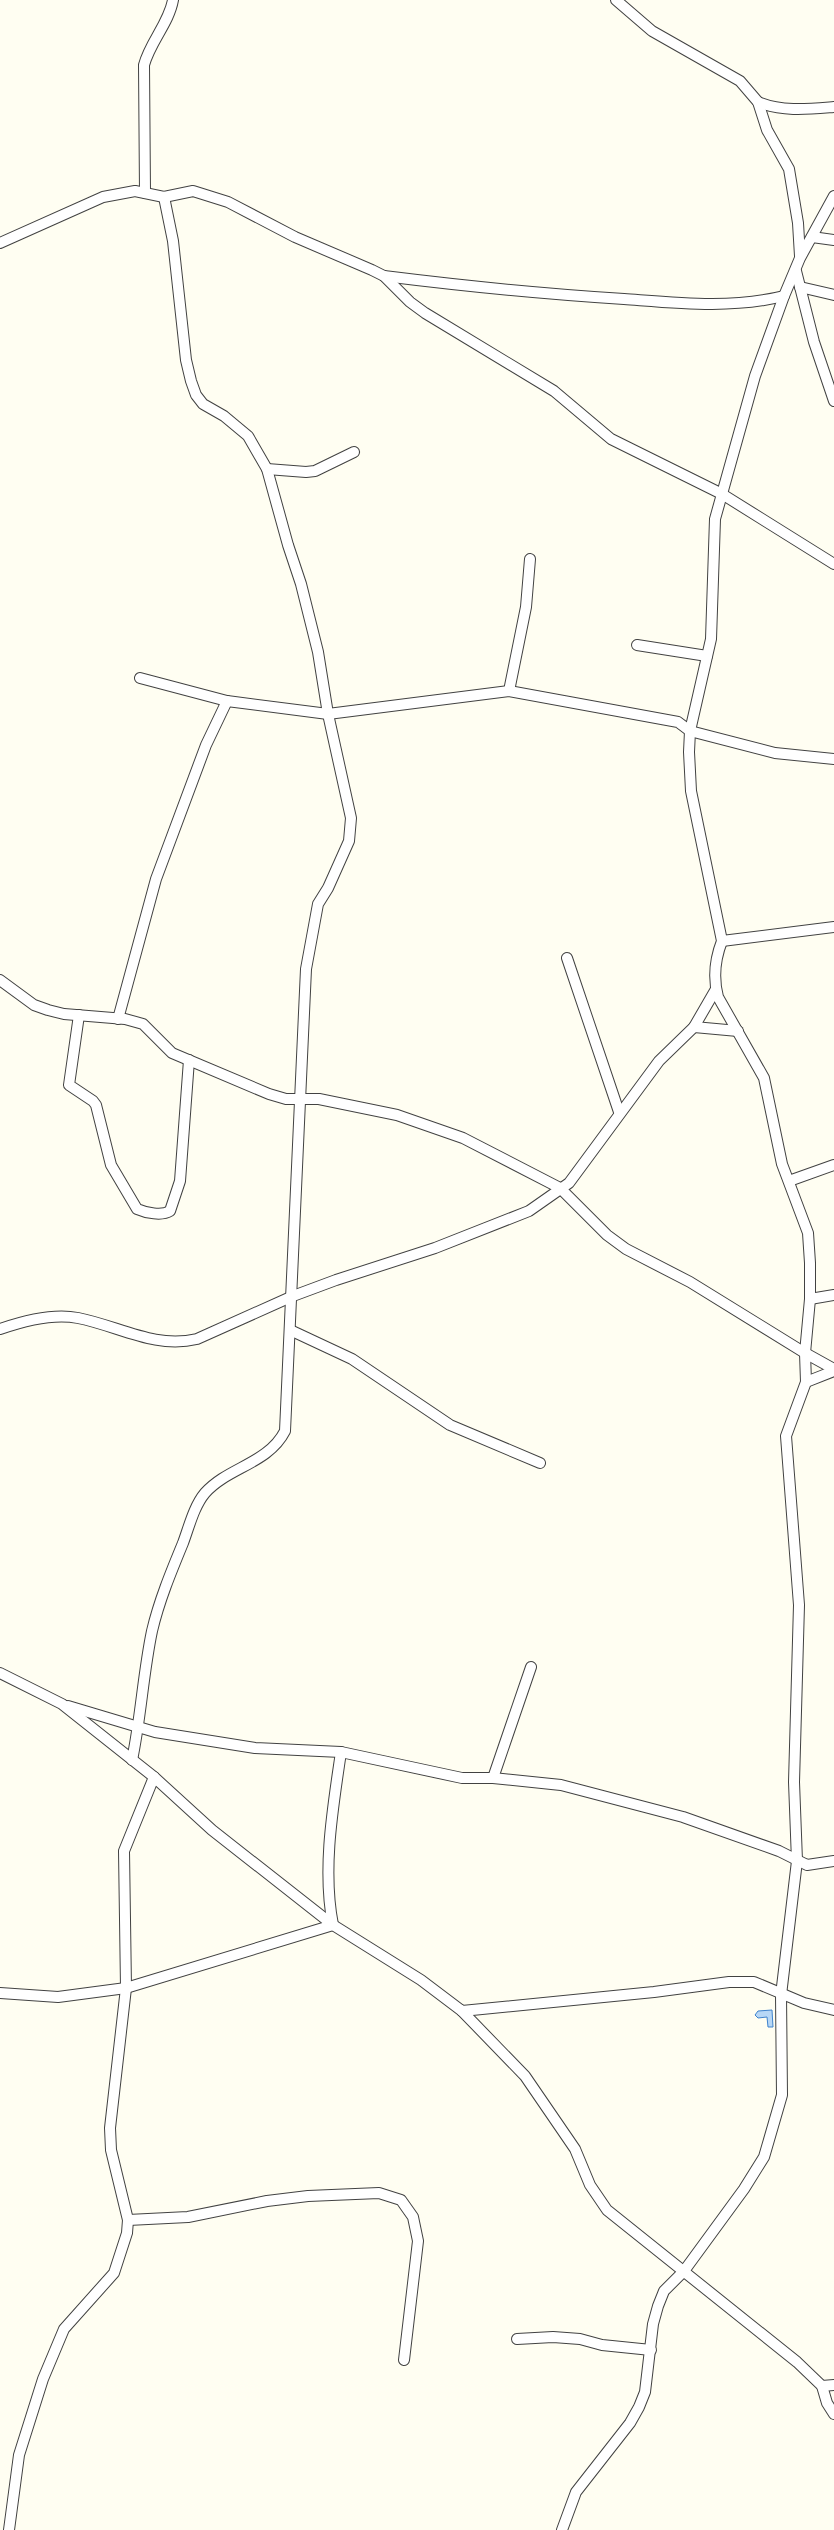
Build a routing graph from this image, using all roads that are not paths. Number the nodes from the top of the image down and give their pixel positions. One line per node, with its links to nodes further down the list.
1 (173, 0): 5 (street)
2 (616, 0): 3 (street)
3 (758, 102): 4 (street); 11 (street)
4 (834, 107)
5 (145, 193): 7 (street); 10 (street)
6 (834, 196): 8 (street)
7 (164, 197): 13 (street); 19 (street)
8 (812, 237): 9 (street); 11 (street)
9 (834, 240)
10 (0, 243)
11 (800, 258): 12 (street)
12 (796, 271): 14 (street); 16 (street)
13 (384, 276): 16 (street); 20 (street)
14 (800, 287): 15 (street); 17 (street)
15 (834, 295)
16 (784, 296): 20 (street)
17 (834, 401)
18 (354, 452): 19 (street)
19 (267, 469): 28 (street)
20 (722, 494): 22 (street); 24 (street)
21 (530, 559): 26 (street)
22 (834, 564)
23 (637, 645): 24 (street)
24 (707, 656): 29 (street)
25 (140, 678): 27 (street)
26 (509, 691): 28 (street); 29 (street)
27 (226, 702): 28 (street); 37 (street)
28 (328, 714): 41 (street)
29 (690, 731): 30 (street); 32 (street)
30 (834, 759)
31 (834, 927): 32 (street)
32 (722, 940): 35 (street)
33 (567, 958): 42 (street)
34 (0, 980): 36 (street)
35 (716, 989): 38 (street); 39 (street)
36 (79, 1015): 37 (street); 40 (street)
37 (118, 1018): 40 (street)
38 (694, 1027): 39 (street); 42 (street)
39 (738, 1031): 44 (street)
40 (189, 1060): 41 (street)
41 (301, 1098): 45 (street); 47 (street)
42 (619, 1112): 45 (street)
43 (834, 1165): 44 (street)
44 (789, 1181): 48 (street)
45 (560, 1188): 47 (street); 51 (street)
46 (834, 1295): 48 (street)
47 (293, 1296): 49 (street); 50 (street)
48 (810, 1299): 51 (street)
49 (0, 1330)
50 (290, 1330): 54 (street); 58 (street)
51 (805, 1353): 52 (street); 53 (street)
52 (834, 1370): 53 (street)
53 (806, 1382): 63 (street)
54 (540, 1463)
55 (531, 1667): 62 (street)
56 (0, 1673): 57 (street)
57 (62, 1704): 58 (street); 60 (street)
58 (139, 1727): 59 (street); 60 (street)
59 (341, 1752): 62 (street); 65 (street)
60 (132, 1760): 61 (street)
61 (154, 1777): 65 (street); 66 (street)
62 (493, 1778): 63 (street)
63 (796, 1861): 64 (street); 68 (street)
64 (834, 1861)
65 (333, 1925): 66 (street); 70 (street)
66 (126, 1988): 67 (street); 71 (street)
67 (0, 1993)
68 (781, 1995): 69 (street); 70 (street); 72 (street)
69 (834, 2010)
70 (462, 2011): 72 (street)
71 (128, 2220): 75 (street); 79 (street)
72 (684, 2272): 74 (street); 77 (street)
73 (517, 2339): 74 (street)
74 (651, 2350): 80 (street)
75 (404, 2360)
76 (834, 2385): 77 (street)
77 (822, 2386): 78 (street)
78 (834, 2414)
79 (9, 2530)
80 (562, 2530)

